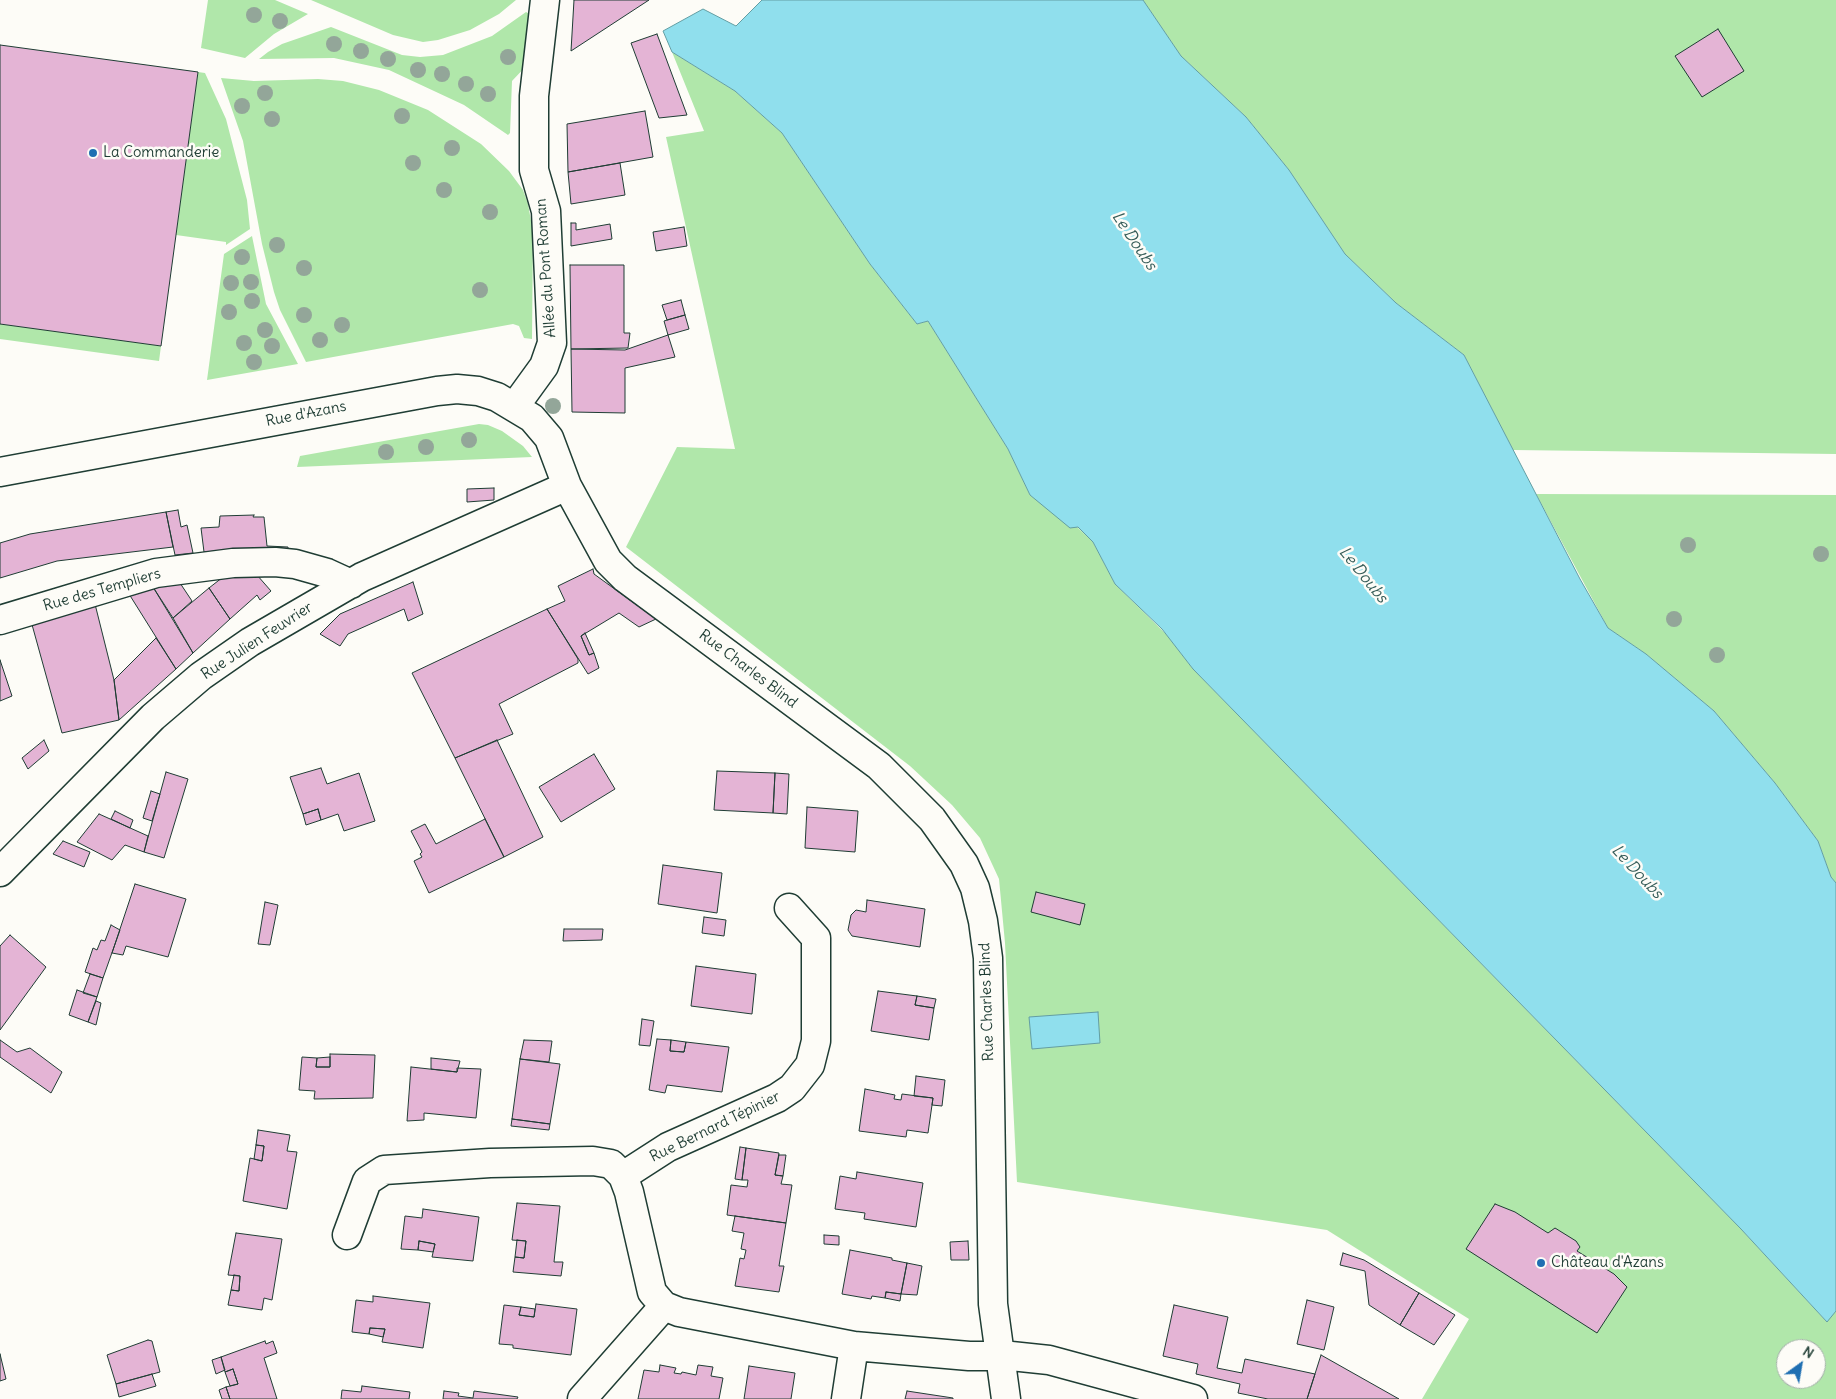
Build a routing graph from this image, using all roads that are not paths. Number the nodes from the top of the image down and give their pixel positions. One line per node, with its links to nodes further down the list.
1 (545, 0): 2 (street, Allée du Pont Roman)
2 (515, 406): 3 (street, Rue d'Azans); 4 (street, Rue d'Azans)
3 (0, 472)
4 (567, 486): 5 (street, Rue Julien Feuvrier); 13 (street, Rue Charles Blind)
5 (351, 584): 6 (street, Rue des Templiers); 7 (street, Rue Julien Feuvrier)
6 (0, 620)
7 (0, 872)
8 (789, 908): 9 (street, Rue Bernard Tépinier)
9 (623, 1176): 10 (street); 11 (street)
10 (347, 1235)
11 (664, 1306): 12 (street); 14 (street)
12 (854, 1346): 13 (street); 15 (street)
13 (1001, 1356): 16 (street, Rue Charles Blind); 17 (street)
14 (582, 1399)
15 (846, 1399)
16 (1006, 1399)
17 (1193, 1399)

